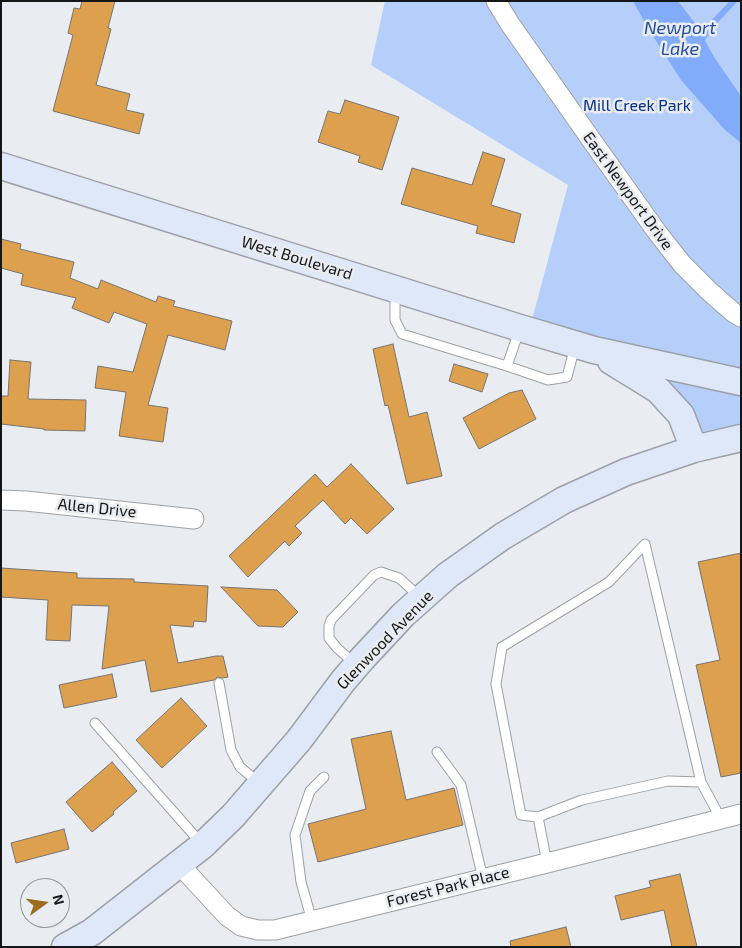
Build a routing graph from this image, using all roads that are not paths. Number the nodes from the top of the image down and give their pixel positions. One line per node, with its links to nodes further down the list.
1 (496, 1): 4 (street, East Newport Drive)
2 (1, 166): 3 (street, West Boulevard)
3 (395, 289): 5 (street, West Boulevard); 7 (lane)
4 (741, 317)
5 (520, 328): 6 (street, West Boulevard); 7 (lane)
6 (584, 347): 7 (lane); 8 (street, West Boulevard); 10 (street, West Boulevard)
7 (507, 366)
8 (741, 382)
9 (741, 438): 10 (street, Glenwood Avenue)
10 (694, 449): 13 (street, Glenwood Avenue)
11 (1, 500): 12 (street, Allen Drive)
12 (194, 519)
13 (422, 599): 14 (street, Glenwood Avenue); 14 (lane)
14 (356, 665): 20 (street, Glenwood Avenue)
15 (219, 683): 20 (lane)
16 (96, 723): 24 (lane)
17 (437, 752): 27 (lane)
18 (324, 777): 28 (lane)
19 (701, 782): 22 (lane); 22 (lane); 23 (lane)
20 (260, 784): 24 (street, Glenwood Avenue)
21 (741, 814): 23 (street, Forest Park Place)
22 (538, 817): 25 (lane)
23 (721, 819): 25 (street, Forest Park Place)
24 (203, 846): 26 (street, Glenwood Avenue)
25 (547, 863): 27 (street, Forest Park Place)
26 (178, 864): 28 (street, Forest Park Place); 29 (street, Glenwood Avenue)
27 (483, 879): 28 (street, Forest Park Place)
28 (312, 921)
29 (65, 947)

